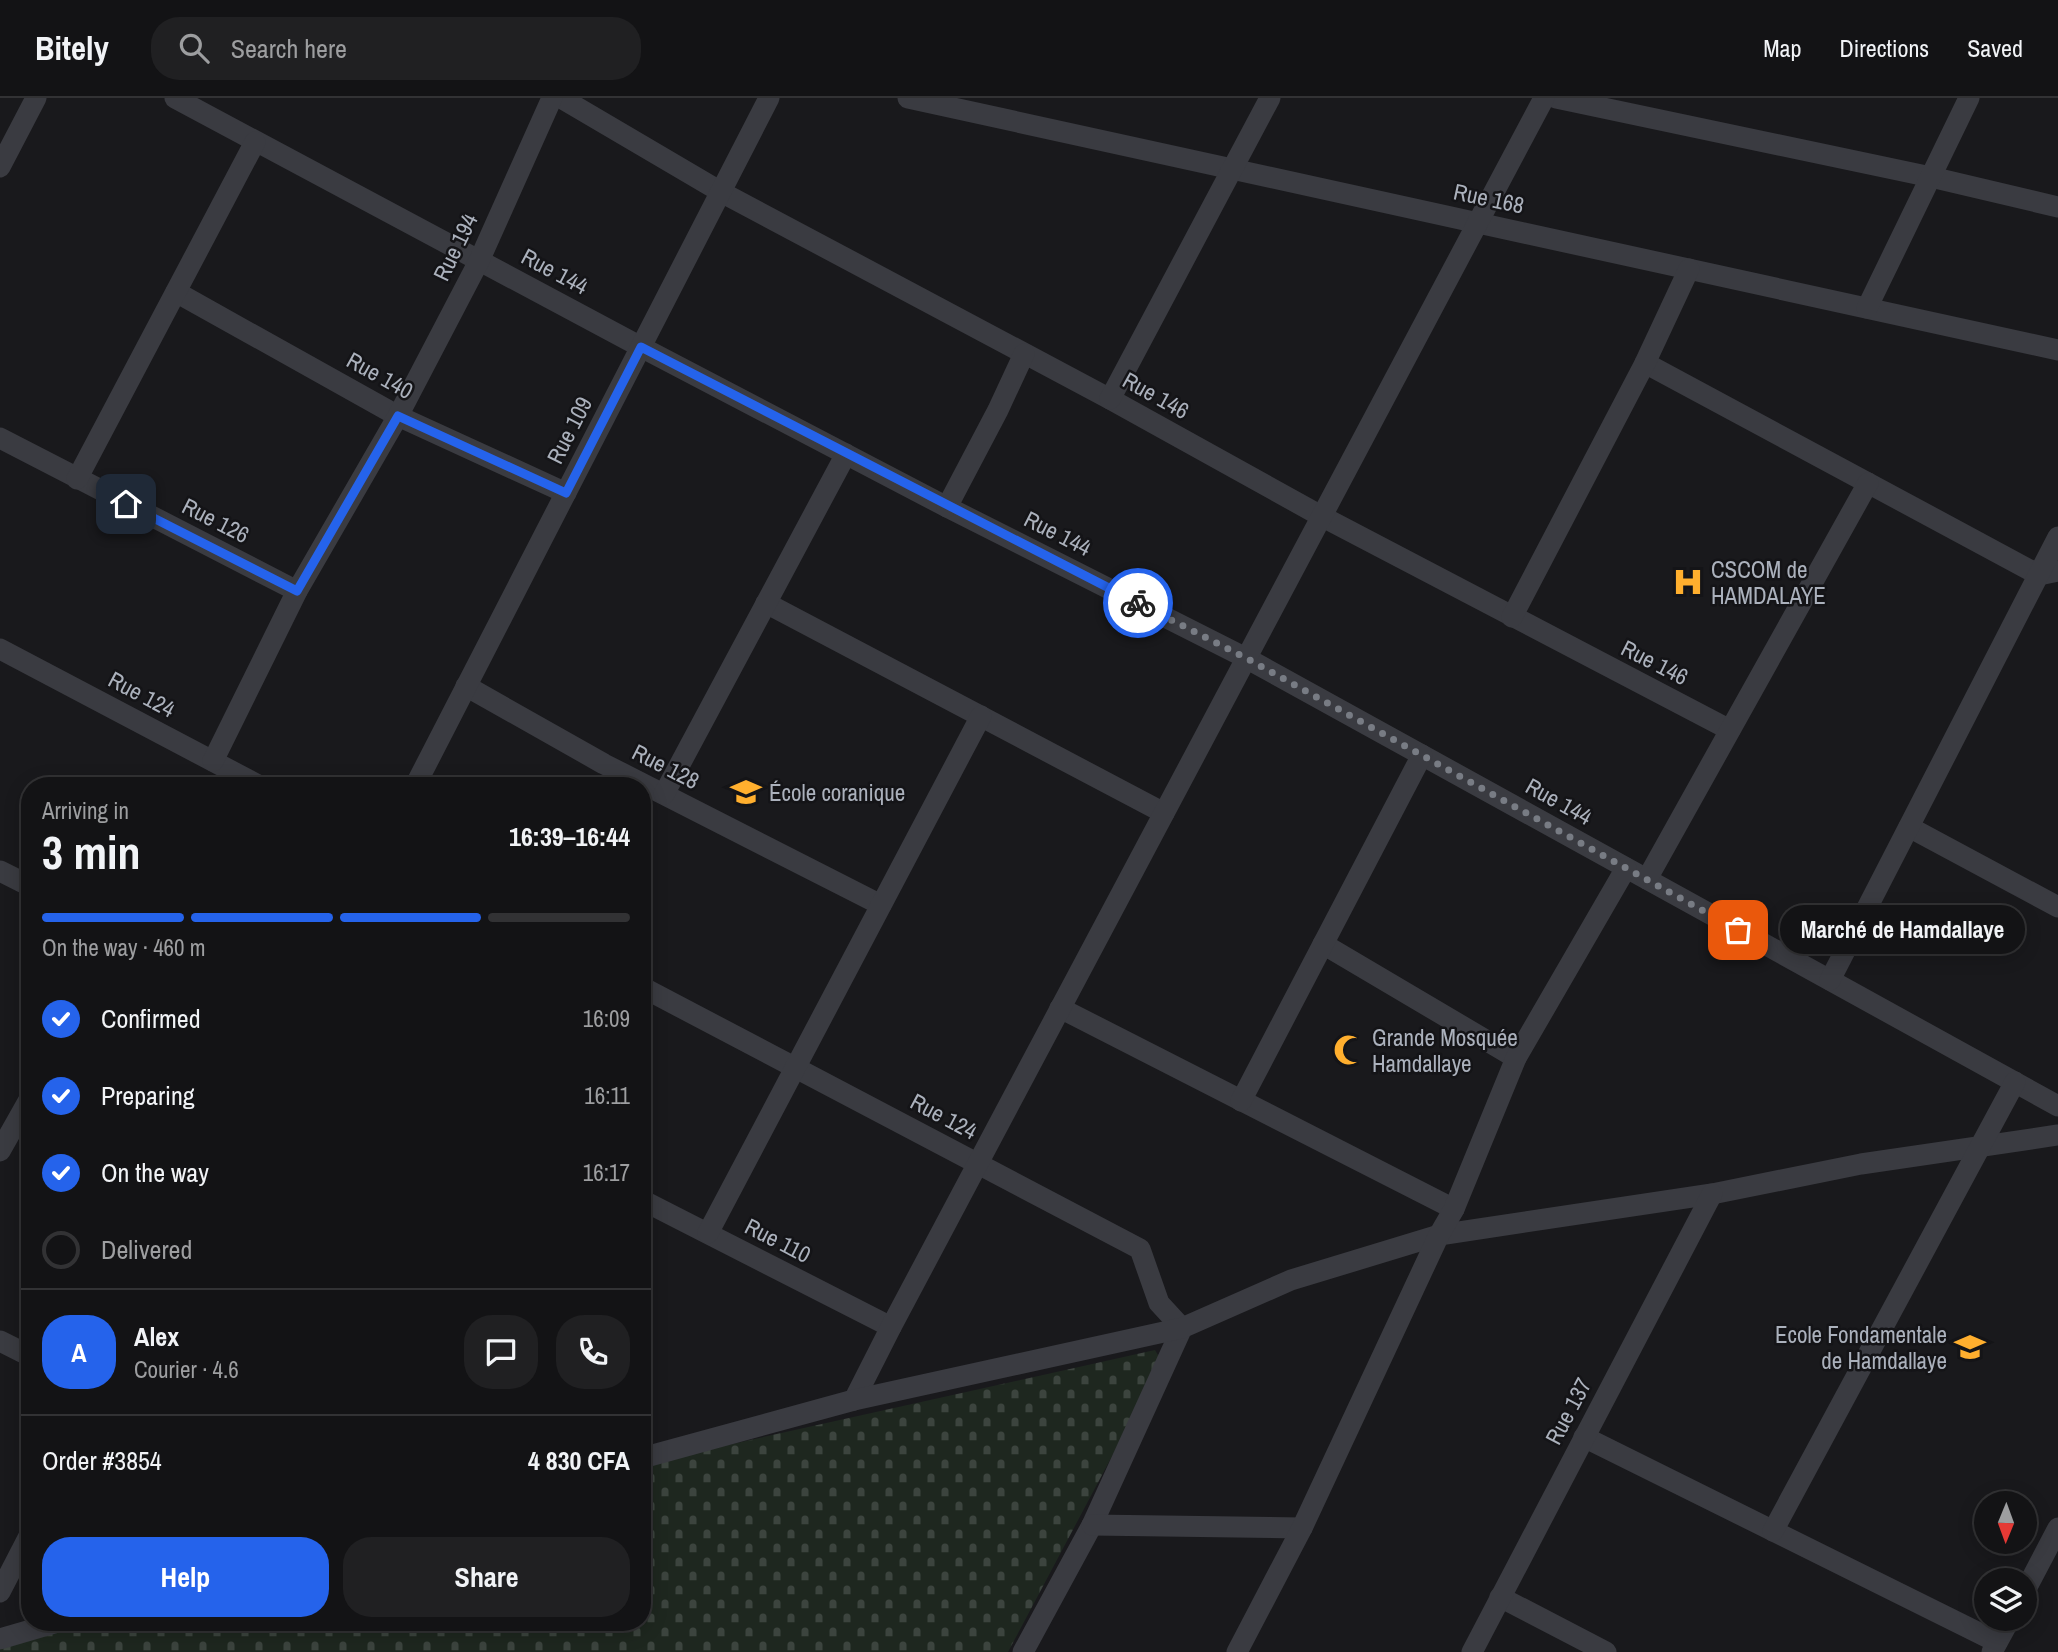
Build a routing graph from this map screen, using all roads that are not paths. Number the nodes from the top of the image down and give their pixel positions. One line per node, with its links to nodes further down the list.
1 (36, 98): 12 (street)
2 (175, 98): 11 (street, Rue 144)
3 (551, 98): 18 (street, Rue 194)
4 (561, 98): 15 (street, Rue 146)
5 (769, 98): 15 (street, Rue 109)
6 (908, 98): 13 (street, Rue 168)
7 (1270, 98): 13 (street)
8 (1544, 98): 17 (street)
9 (1556, 98): 14 (street)
10 (1969, 98): 14 (street)
11 (255, 142): 18 (street, Rue 144); 20 (street)
12 (0, 167)
13 (1233, 169): 17 (street, Rue 168); 26 (street)
14 (1931, 177): 16 (street); 21 (street)
15 (720, 192): 22 (street, Rue 109); 24 (street, Rue 146)
16 (2058, 206)
17 (1478, 222): 19 (street, Rue 168); 34 (street)
18 (480, 261): 22 (street, Rue 144); 27 (street, Rue 194)
19 (1689, 269): 21 (street, Rue 168); 25 (street)
20 (176, 292): 27 (street, Rue 140); 30 (street)
21 (1867, 308): 23 (street, Rue 168)
22 (641, 347): 29 (street, Rue 144); 32 (street, Rue 109)
23 (2058, 350)
24 (1024, 354): 26 (street, Rue 146); 33 (street)
25 (1644, 363): 31 (street); 39 (street)
26 (1110, 399): 34 (street, Rue 146)
27 (398, 416): 32 (street, Rue 140); 37 (street, Rue 194)
28 (0, 438): 30 (street, Rue 126)
29 (846, 454): 33 (street, Rue 144); 38 (street)
30 (77, 479): 37 (street, Rue 126)
31 (1868, 483): 36 (street); 44 (street)
32 (566, 493): 42 (street, Rue 109)
33 (947, 506): 41 (street, Rue 144)
34 (1321, 516): 39 (street, Rue 146); 41 (street)
35 (2058, 537): 36 (street)
36 (2048, 573): 53 (street)
37 (297, 591): 46 (street, Rue 194)
38 (766, 603): 43 (street); 51 (street)
39 (1512, 617): 44 (street, Rue 146)
40 (0, 649): 46 (street, Rue 124)
41 (1246, 658): 45 (street, Rue 144); 52 (street)
42 (466, 686): 48 (street, Rue 109); 49 (street, Rue 128)
43 (981, 716): 52 (street); 58 (street)
44 (1730, 730): 56 (street)
45 (1423, 755): 54 (street, Rue 144); 60 (street)
46 (214, 761): 47 (street, Rue 124)
47 (243, 777)
48 (420, 777)
49 (633, 777)
50 (651, 787): 51 (street, Rue 128)
51 (664, 794): 58 (street, Rue 128)
52 (1164, 813): 63 (street)
53 (1909, 827): 59 (street); 61 (street)
54 (1626, 868): 56 (street, Rue 144); 64 (street)
55 (0, 871): 57 (street)
56 (1647, 879): 61 (street, Rue 144)
57 (21, 882)
58 (881, 905): 65 (street)
59 (2058, 907)
60 (1324, 944): 64 (street); 67 (street)
61 (1830, 980): 66 (street, Rue 144)
62 (651, 992): 65 (street, Rue 124)
63 (1060, 1008): 67 (street); 73 (street)
64 (1516, 1058): 76 (street)
65 (796, 1067): 73 (street, Rue 124); 77 (street)
66 (2015, 1082): 68 (street, Rue 144); 71 (street)
67 (1241, 1101): 76 (street)
68 (2058, 1106)
69 (21, 1113): 72 (street)
70 (2058, 1135): 71 (street)
71 (1980, 1145): 74 (street); 89 (street)
72 (1, 1147)
73 (978, 1163): 79 (street); 80 (street, Rue 124)
74 (1712, 1194): 78 (street); 84 (street, Rue 137)
75 (651, 1204): 77 (street, Rue 110)
76 (1454, 1209): 78 (street)
77 (708, 1233): 79 (street, Rue 110)
78 (1439, 1235): 80 (street); 87 (street)
79 (891, 1327): 83 (street)
80 (1182, 1328): 83 (street); 86 (street)
81 (0, 1341): 82 (street)
82 (21, 1352)
83 (854, 1400): 85 (street)
84 (1584, 1437): 89 (street); 93 (street, Rue 137)
85 (651, 1456)
86 (1092, 1525): 87 (street); 98 (street)
87 (1302, 1528): 99 (street)
88 (2058, 1528): 91 (street)
89 (1773, 1531): 97 (street)
90 (21, 1551): 92 (street)
91 (2037, 1568)
92 (0, 1592)
93 (1500, 1597): 100 (street, Rue 137); 101 (street)
94 (27, 1631): 96 (street)
95 (2004, 1631): 97 (street)
96 (0, 1639)
97 (1995, 1647)
98 (1023, 1652)
99 (1237, 1652)
100 (1472, 1652)
101 (1605, 1652)

